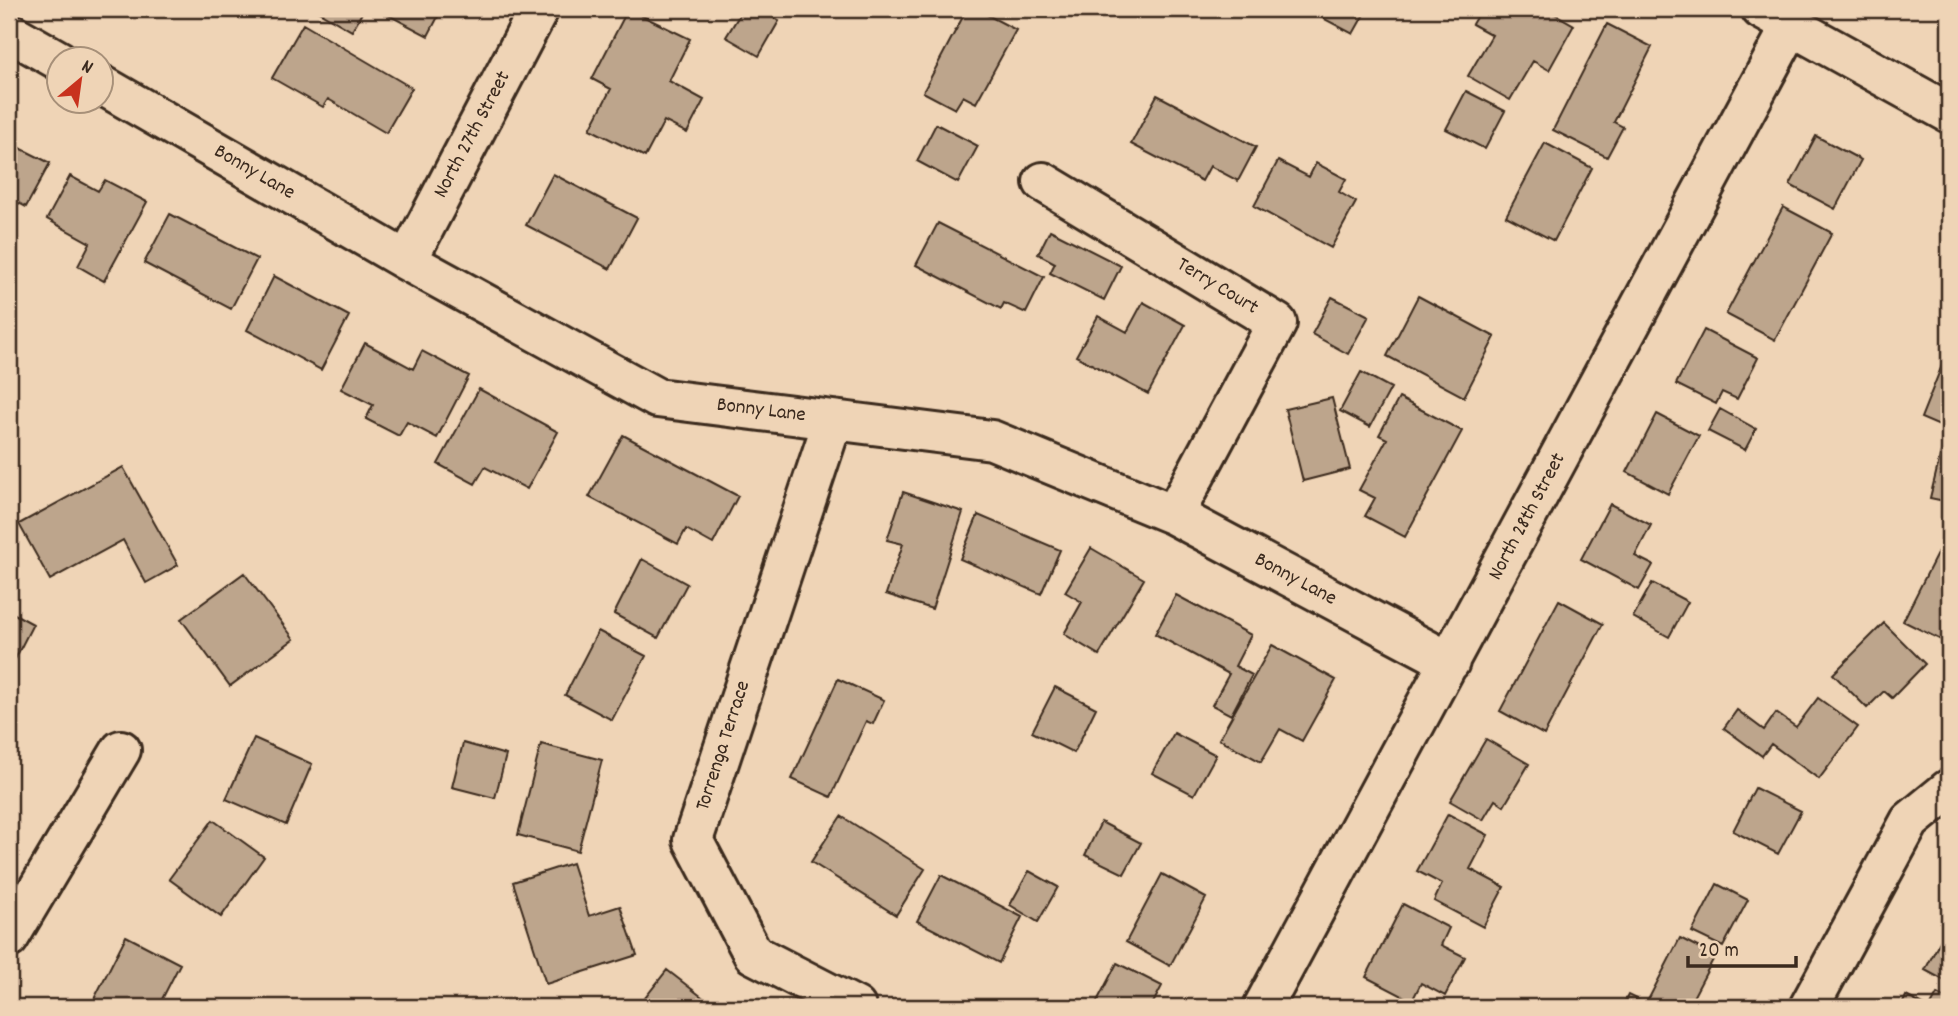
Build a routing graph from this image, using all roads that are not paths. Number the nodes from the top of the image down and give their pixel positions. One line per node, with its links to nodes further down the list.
1 (539, 9): 8 (street, North 27th Street)
2 (1776, 17): 6 (street); 11 (street, North 28th Street)
3 (9, 32): 4 (street)
4 (46, 53)
5 (116, 93): 8 (street, Bonny Lane)
6 (1949, 113)
7 (1043, 182): 10 (street, Terry Court)
8 (407, 261): 9 (street, Bonny Lane)
9 (833, 420): 10 (street, Bonny Lane); 15 (street, Torrenga Terrace)
10 (1174, 515): 11 (street, Bonny Lane)
11 (1450, 662): 16 (street, North 28th Street)
12 (121, 750): 14 (street)
13 (1949, 789): 17 (street)
14 (9, 938)
15 (856, 1007)
16 (1263, 1007)
17 (1809, 1007)

